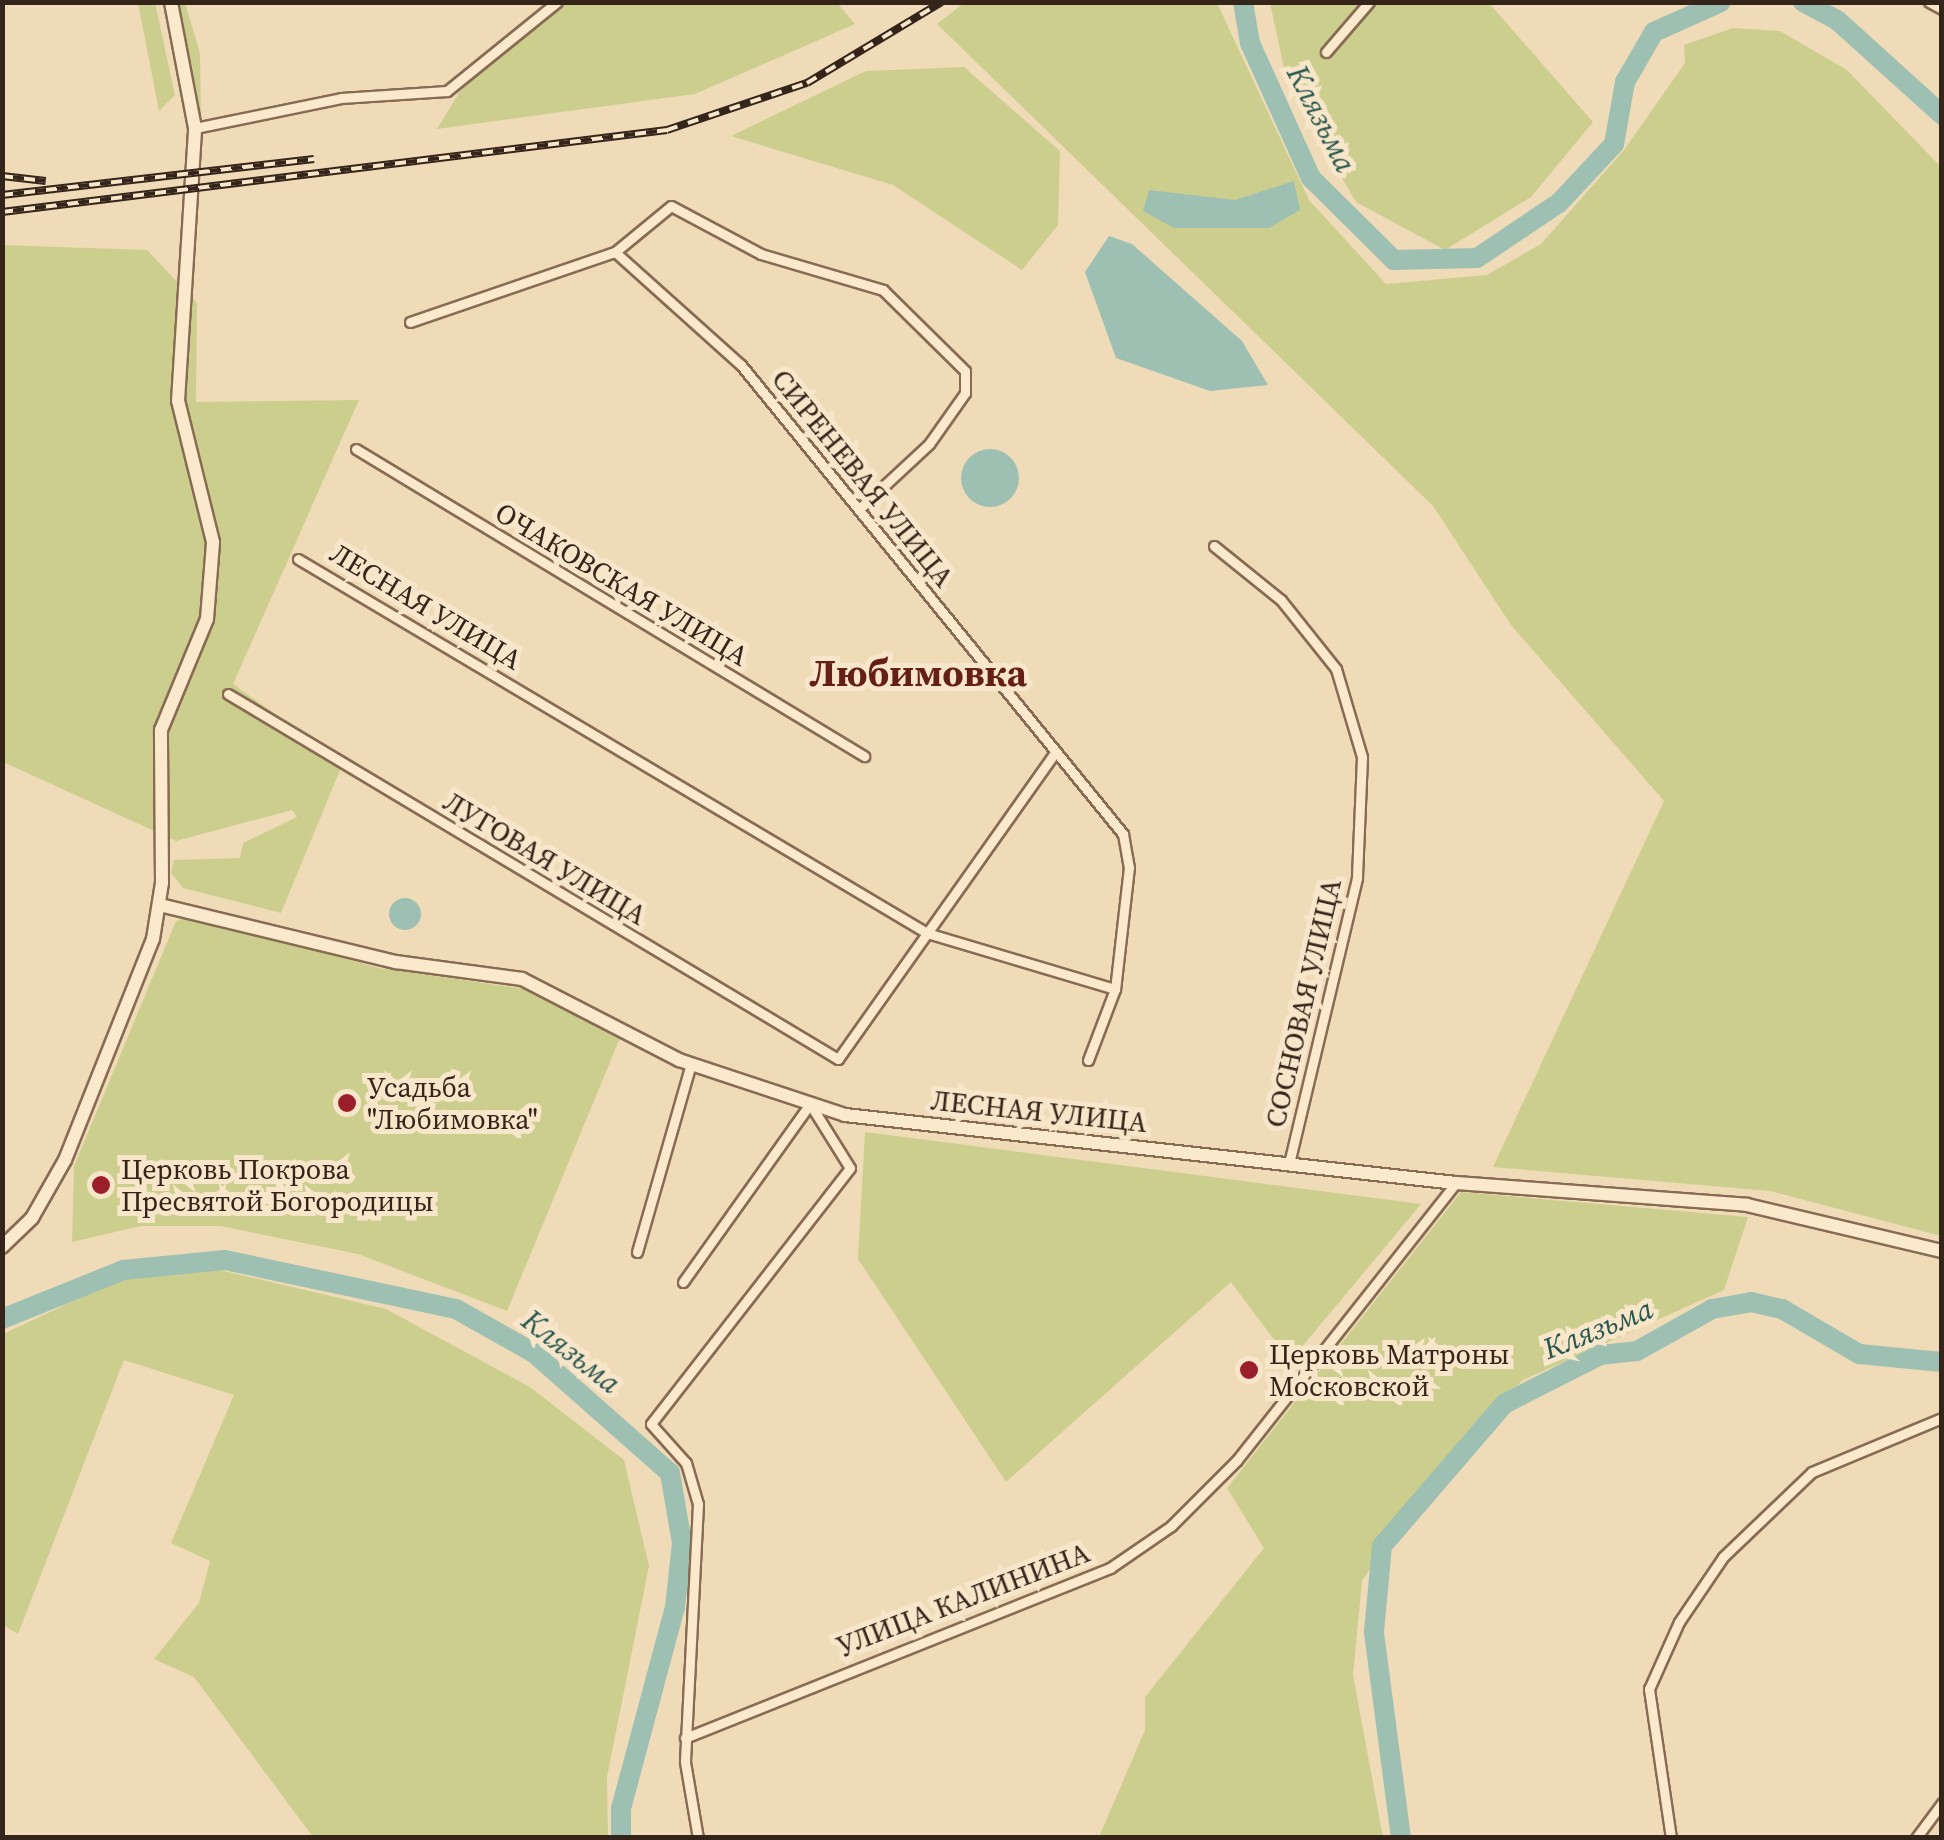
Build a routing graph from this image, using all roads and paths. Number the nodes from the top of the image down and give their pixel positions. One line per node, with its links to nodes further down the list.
1 (170, 2): 7 (street)
2 (556, 2): 7 (street)
3 (1369, 2): 6 (street)
4 (1929, 2): 5 (street)
5 (1942, 9)
6 (1326, 52)
7 (195, 128): 17 (street)
8 (615, 252): 9 (street); 11 (street, СИРЕНЕВАЯ УЛИЦА); 11 (street)
9 (410, 322)
10 (356, 449): 16 (street, ОЧАКОВСКАЯ УЛИЦА)
11 (859, 509): 15 (street, СИРЕНЕВАЯ УЛИЦА)
12 (1214, 546): 23 (street, СОСНОВАЯ УЛИЦА)
13 (298, 559): 18 (street, ЛЕСНАЯ УЛИЦА)
14 (228, 694): 18 (street, ЛУГОВАЯ УЛИЦА)
15 (1056, 751): 18 (street); 19 (street, СИРЕНЕВАЯ УЛИЦА)
16 (864, 756)
17 (160, 905): 21 (street, ЛЕСНАЯ УЛИЦА); 25 (street)
18 (927, 934): 19 (street, ЛЕСНАЯ УЛИЦА)
19 (1115, 989): 20 (street, СИРЕНЕВАЯ УЛИЦА)
20 (1088, 1060)
21 (691, 1064): 22 (street, ЛЕСНАЯ УЛИЦА); 27 (street)
22 (810, 1104): 23 (street, ЛЕСНАЯ УЛИЦА); 28 (street); 30 (street)
23 (1289, 1164): 24 (street, ЛЕСНАЯ УЛИЦА)
24 (1456, 1183): 26 (street, ЛЕСНАЯ УЛИЦА); 30 (street, УЛИЦА КАЛИНИНА)
25 (2, 1246)
26 (1942, 1251)
27 (637, 1252)
28 (683, 1282)
29 (1942, 1418): 33 (street)
30 (686, 1738): 32 (street)
31 (1942, 1803): 34 (street)
32 (698, 1838)
33 (1671, 1838)
34 (1916, 1838)

